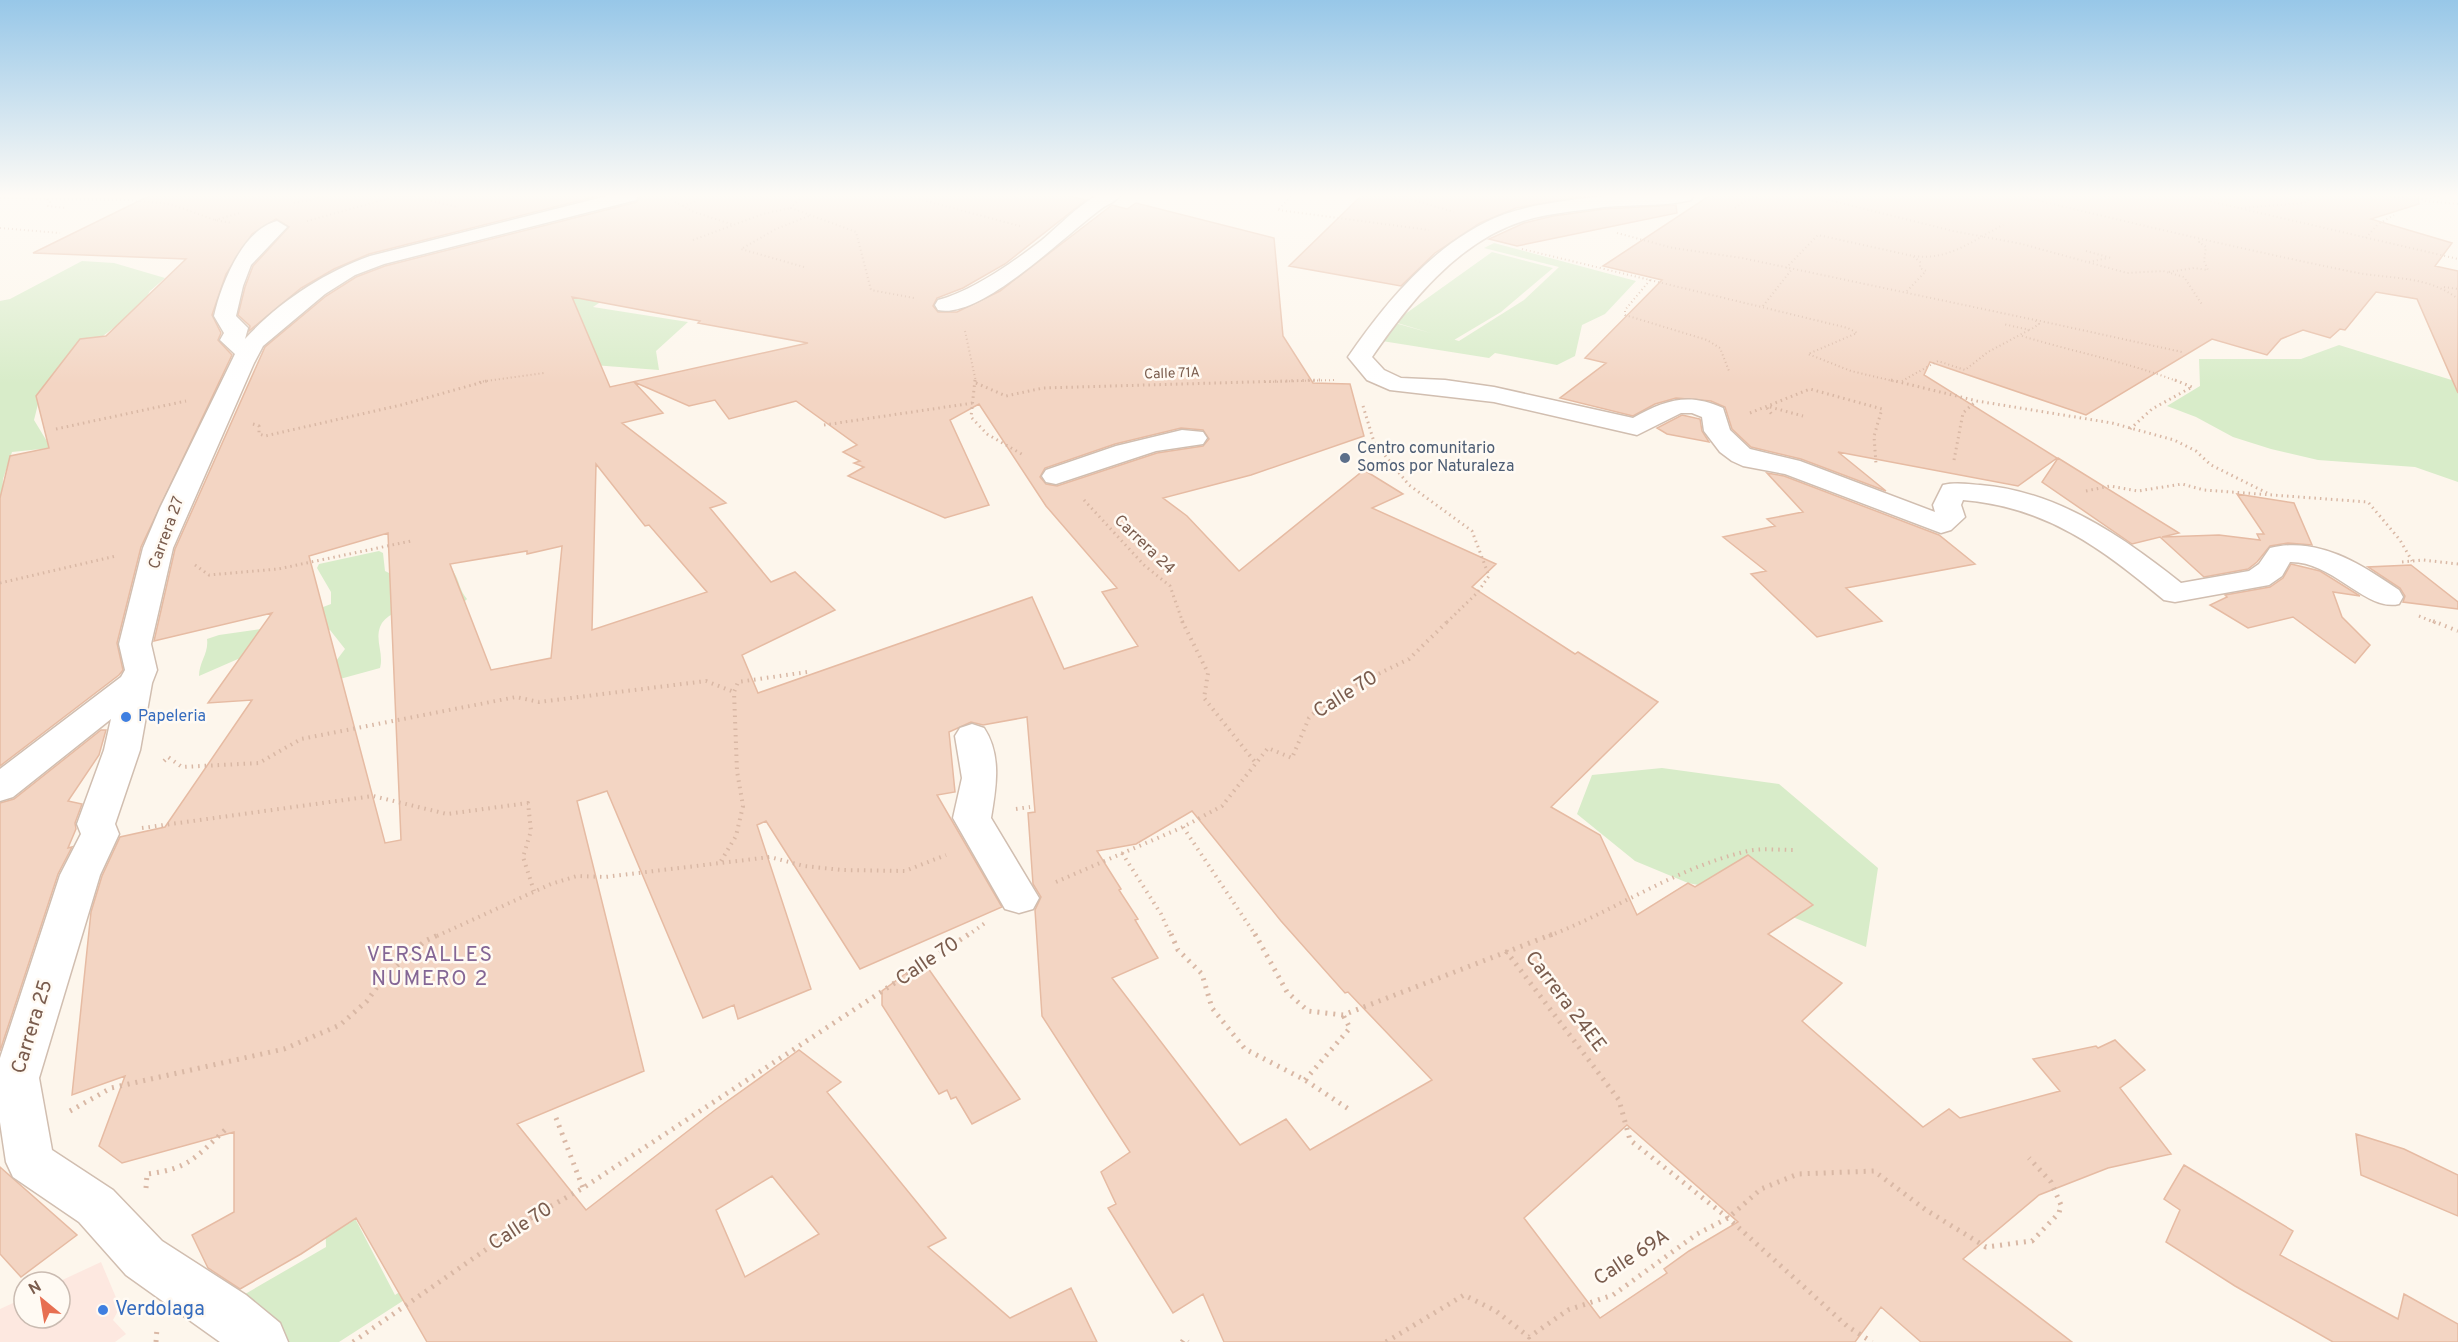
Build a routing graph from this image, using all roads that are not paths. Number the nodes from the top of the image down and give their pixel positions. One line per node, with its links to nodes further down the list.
1 (244, 259): 6 (street)
2 (382, 259): 6 (street, Carrera 27)
3 (1027, 259): 5 (street)
4 (1448, 259): 9 (street)
5 (946, 304)
6 (248, 353): 10 (street, Carrera 27)
7 (1194, 438): 8 (street)
8 (1056, 476)
9 (2388, 597)
10 (135, 683): 12 (street); 14 (street, Carrera 25)
11 (972, 736): 13 (street)
12 (0, 788)
13 (1019, 898)
14 (261, 1342)

